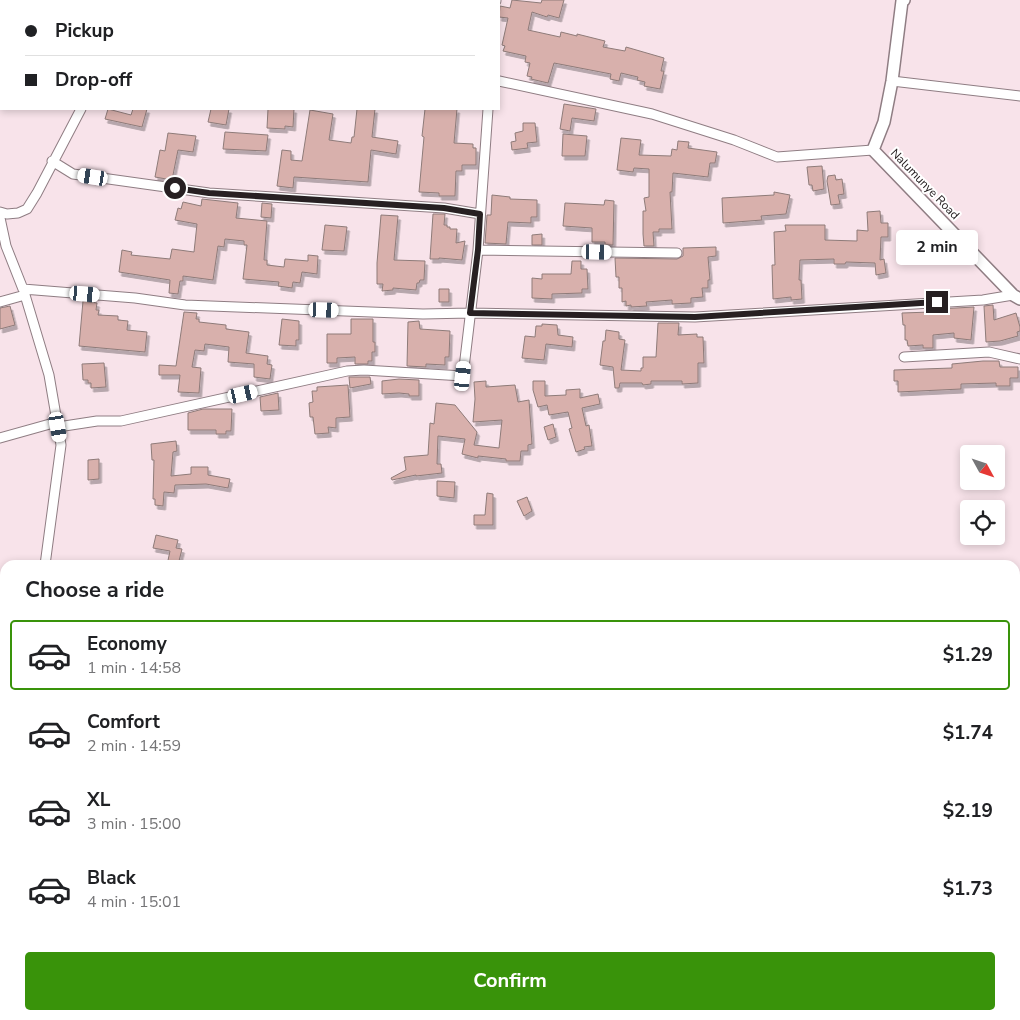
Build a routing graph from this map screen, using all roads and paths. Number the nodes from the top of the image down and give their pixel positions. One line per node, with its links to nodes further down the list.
1 (902, 0): 3 (street)
2 (500, 81): 7 (street)
3 (892, 81): 4 (street); 7 (street)
4 (1020, 96)
5 (80, 110): 8 (street)
6 (488, 110): 10 (street)
7 (873, 150): 14 (street, Nalumunye Road)
8 (52, 161): 9 (street); 10 (street)
9 (0, 212)
10 (480, 214): 12 (street)
11 (0, 218): 16 (street)
12 (478, 250): 13 (street); 16 (street)
13 (677, 253)
14 (1016, 297): 16 (street)
15 (0, 302): 19 (street)
16 (470, 313): 19 (street)
17 (904, 357): 18 (street)
18 (1020, 359)
19 (58, 425): 20 (street); 21 (street)
20 (0, 438)
21 (46, 560)

